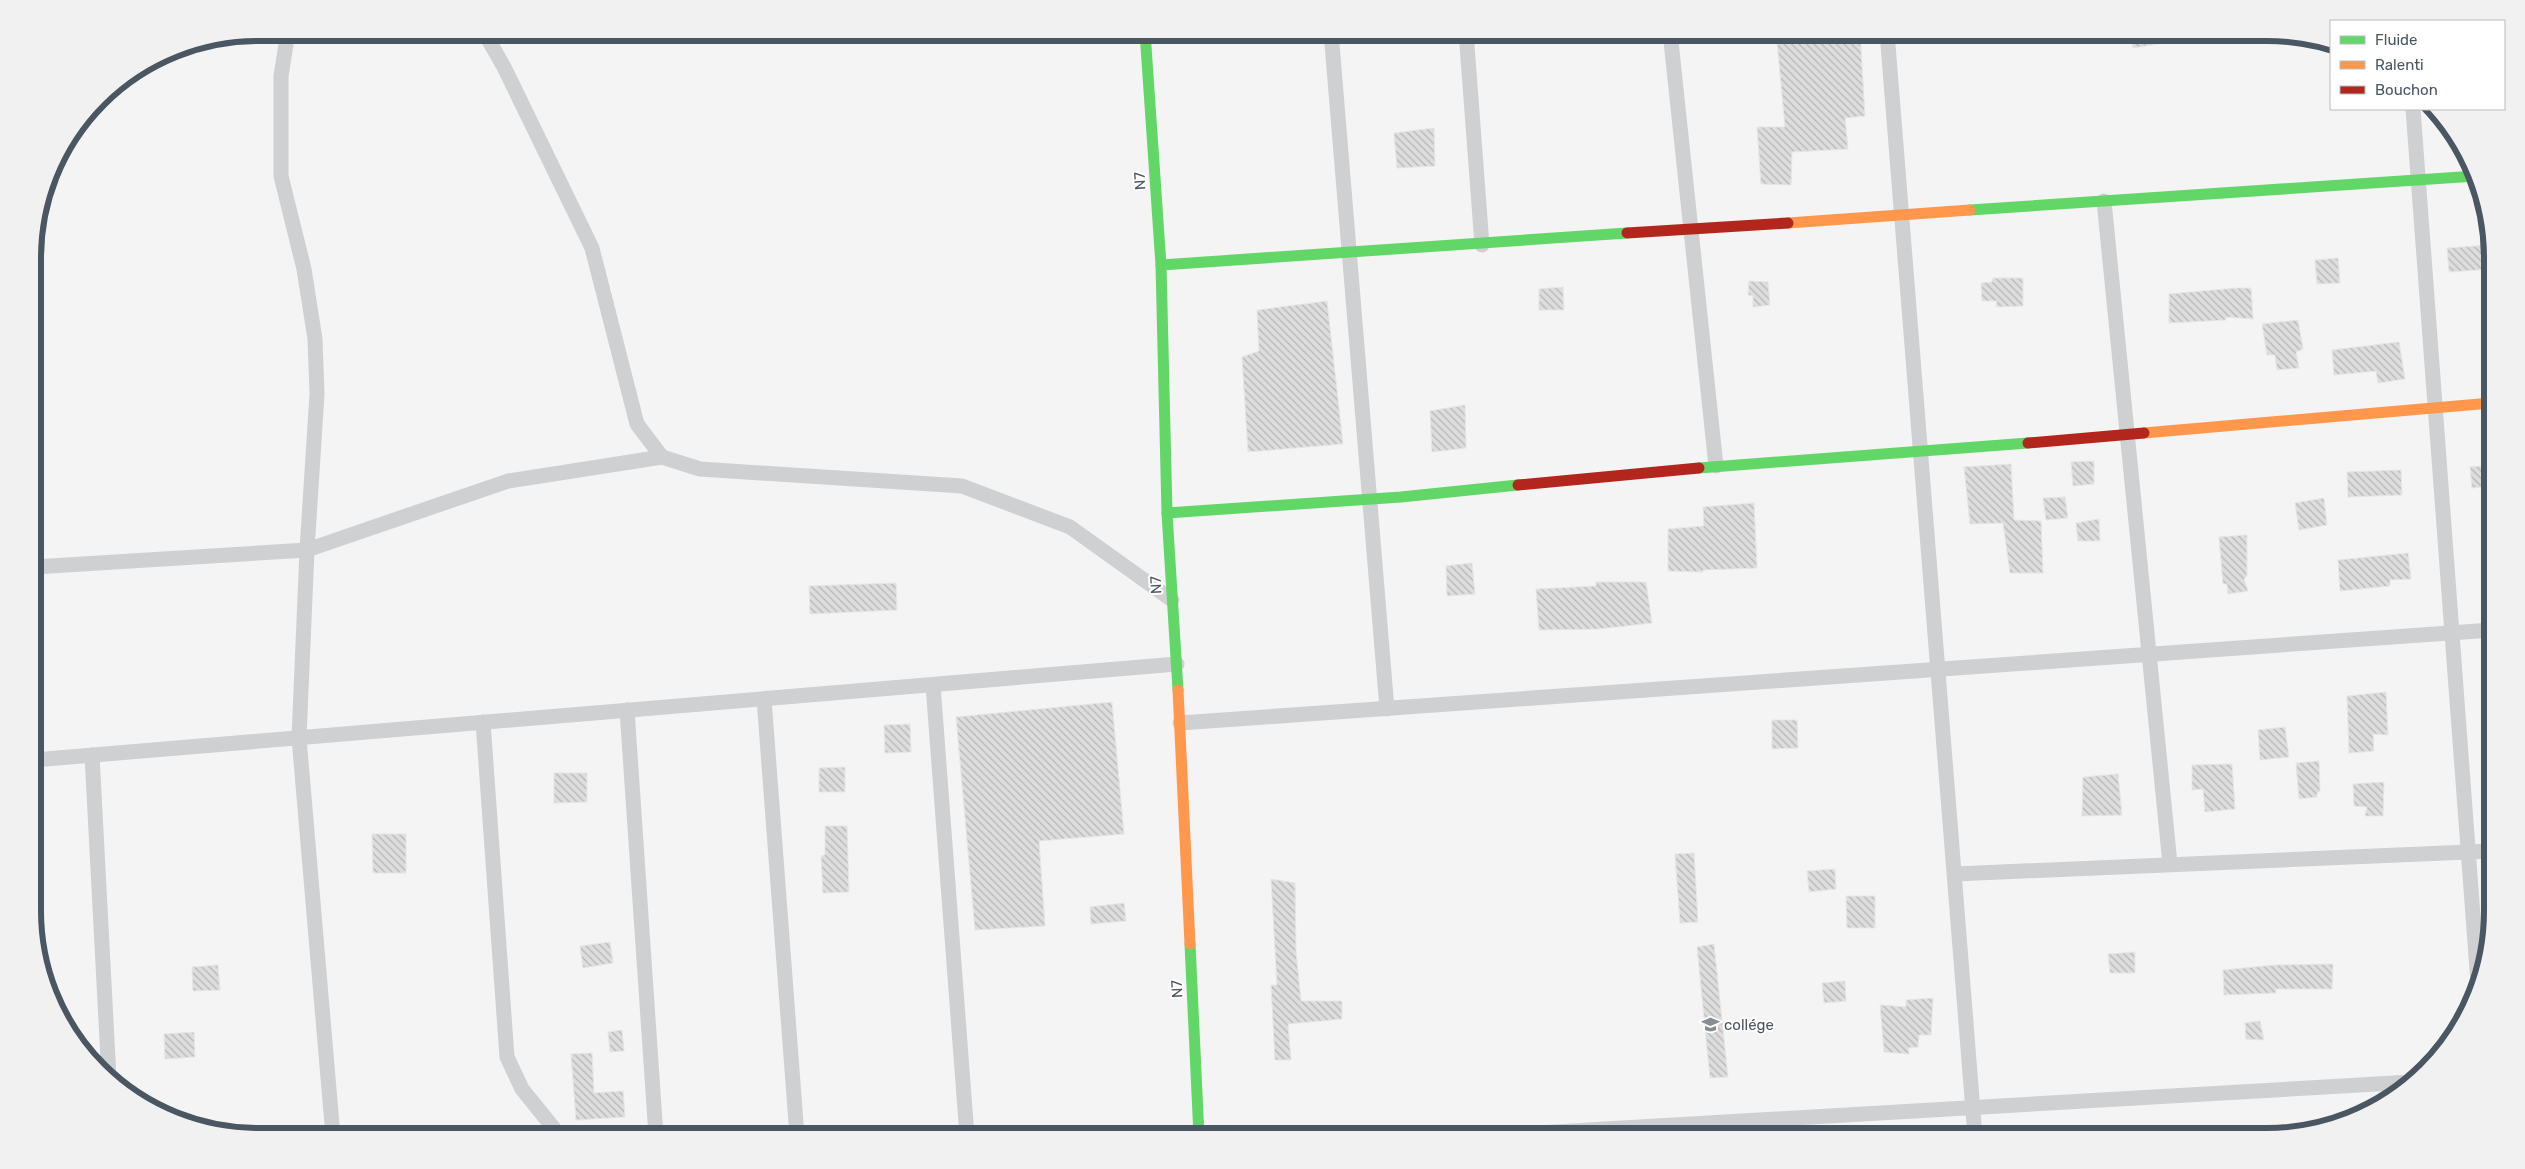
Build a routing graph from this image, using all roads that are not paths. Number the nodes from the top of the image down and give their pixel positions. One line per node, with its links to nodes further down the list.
1 (287, 41): 25 (street)
2 (489, 41): 21 (street)
3 (1146, 41): 16 (street, N7)
4 (1332, 41): 15 (street)
5 (1467, 41): 14 (street)
6 (1671, 41): 13 (street)
7 (1888, 41): 12 (street)
8 (2413, 110): 10 (street)
9 (2468, 177): 10 (street)
10 (2419, 180): 11 (street); 18 (street)
11 (2104, 201): 12 (street); 19 (street)
12 (1901, 215): 13 (street); 20 (street)
13 (1691, 231): 14 (street); 22 (street)
14 (1482, 245): 15 (street)
15 (1349, 253): 16 (street); 23 (street)
16 (1161, 265): 24 (street, N7)
17 (2484, 403): 18 (street)
18 (2436, 406): 19 (street); 29 (street)
19 (2127, 433): 20 (street); 30 (street)
20 (1920, 452): 22 (street); 32 (street)
21 (662, 457): 25 (street); 27 (street)
22 (1716, 466): 23 (street)
23 (1370, 499): 24 (street); 35 (street)
24 (1168, 513): 27 (street, N7)
25 (307, 550): 26 (street); 39 (street)
26 (41, 566)
27 (1172, 600): 31 (street, N7)
28 (2484, 631): 29 (street)
29 (2453, 633): 30 (street); 43 (street)
30 (2149, 654): 32 (street); 44 (street)
31 (1177, 664): 33 (street); 38 (street, N7)
32 (1938, 670): 35 (street); 45 (street)
33 (933, 685): 34 (street); 54 (street)
34 (764, 699): 36 (street); 53 (street)
35 (1386, 709): 38 (street)
36 (627, 710): 37 (street); 52 (street)
37 (484, 722): 39 (street); 51 (street)
38 (1180, 723): 55 (street, N7)
39 (299, 738): 40 (street); 50 (street)
40 (92, 755): 41 (street); 47 (street)
41 (41, 759)
42 (2484, 851): 43 (street)
43 (2468, 852): 44 (street); 46 (street)
44 (2170, 864): 45 (street)
45 (1954, 874): 49 (street)
46 (2477, 965)
47 (108, 1067)
48 (2399, 1083): 49 (street)
49 (1973, 1108): 56 (street); 57 (street)
50 (332, 1128)
51 (554, 1128)
52 (655, 1128)
53 (796, 1128)
54 (966, 1128)
55 (1199, 1128)
56 (1624, 1128)
57 (1974, 1128)

